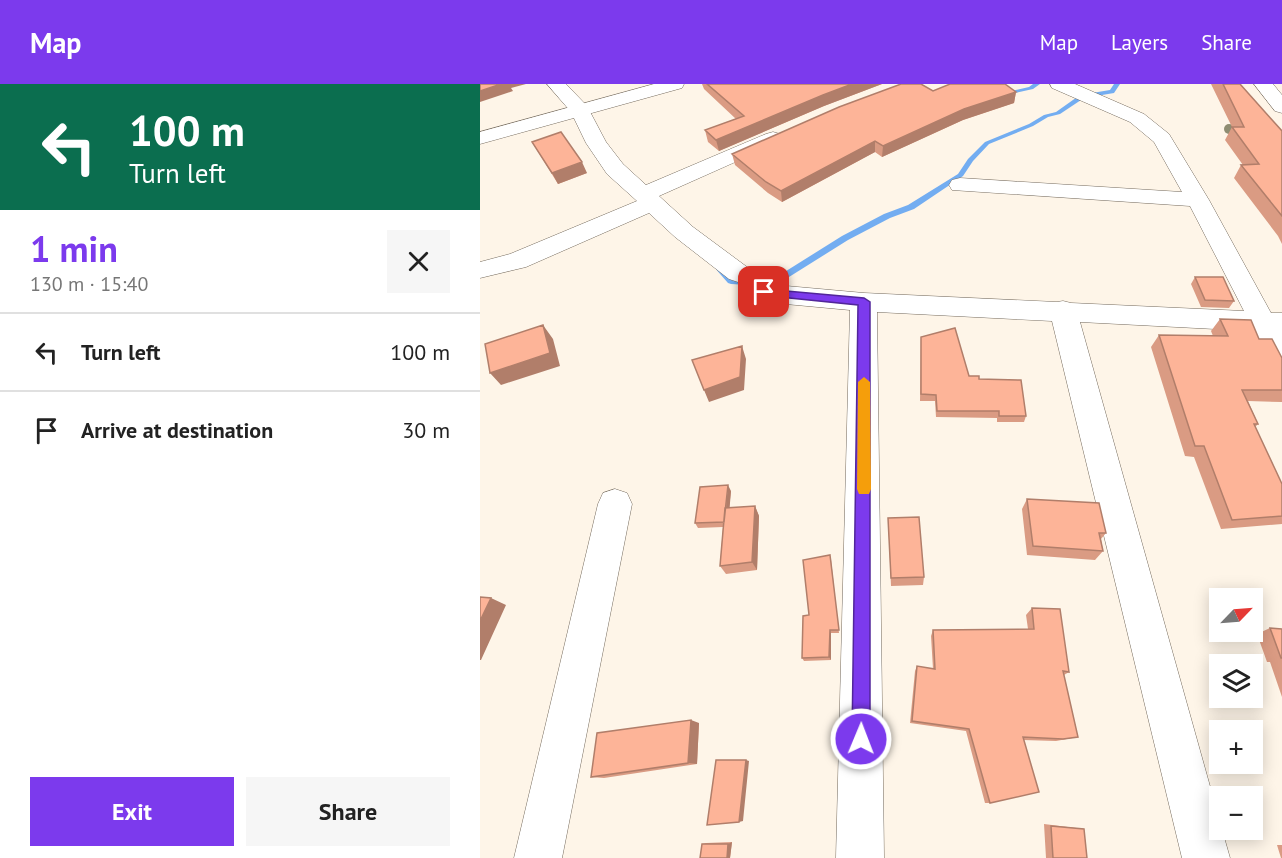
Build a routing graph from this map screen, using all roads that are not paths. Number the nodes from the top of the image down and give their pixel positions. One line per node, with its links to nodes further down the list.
1 (556, 84): 6 (street)
2 (675, 84): 6 (street)
3 (1059, 84): 11 (street)
4 (1263, 84): 5 (street)
5 (1282, 107)
6 (580, 110): 8 (street); 10 (street)
7 (790, 130): 10 (street)
8 (480, 138)
9 (960, 185): 11 (street)
10 (648, 199): 12 (street); 13 (street)
11 (1198, 200): 17 (street)
12 (480, 270)
13 (738, 273)
14 (764, 292): 15 (street)
15 (864, 302): 16 (street); 21 (street)
16 (1063, 310): 17 (street); 22 (street)
17 (1273, 322): 18 (street)
18 (1282, 358)
19 (615, 504): 20 (street)
20 (538, 858)
21 (860, 858)
22 (1206, 858)

